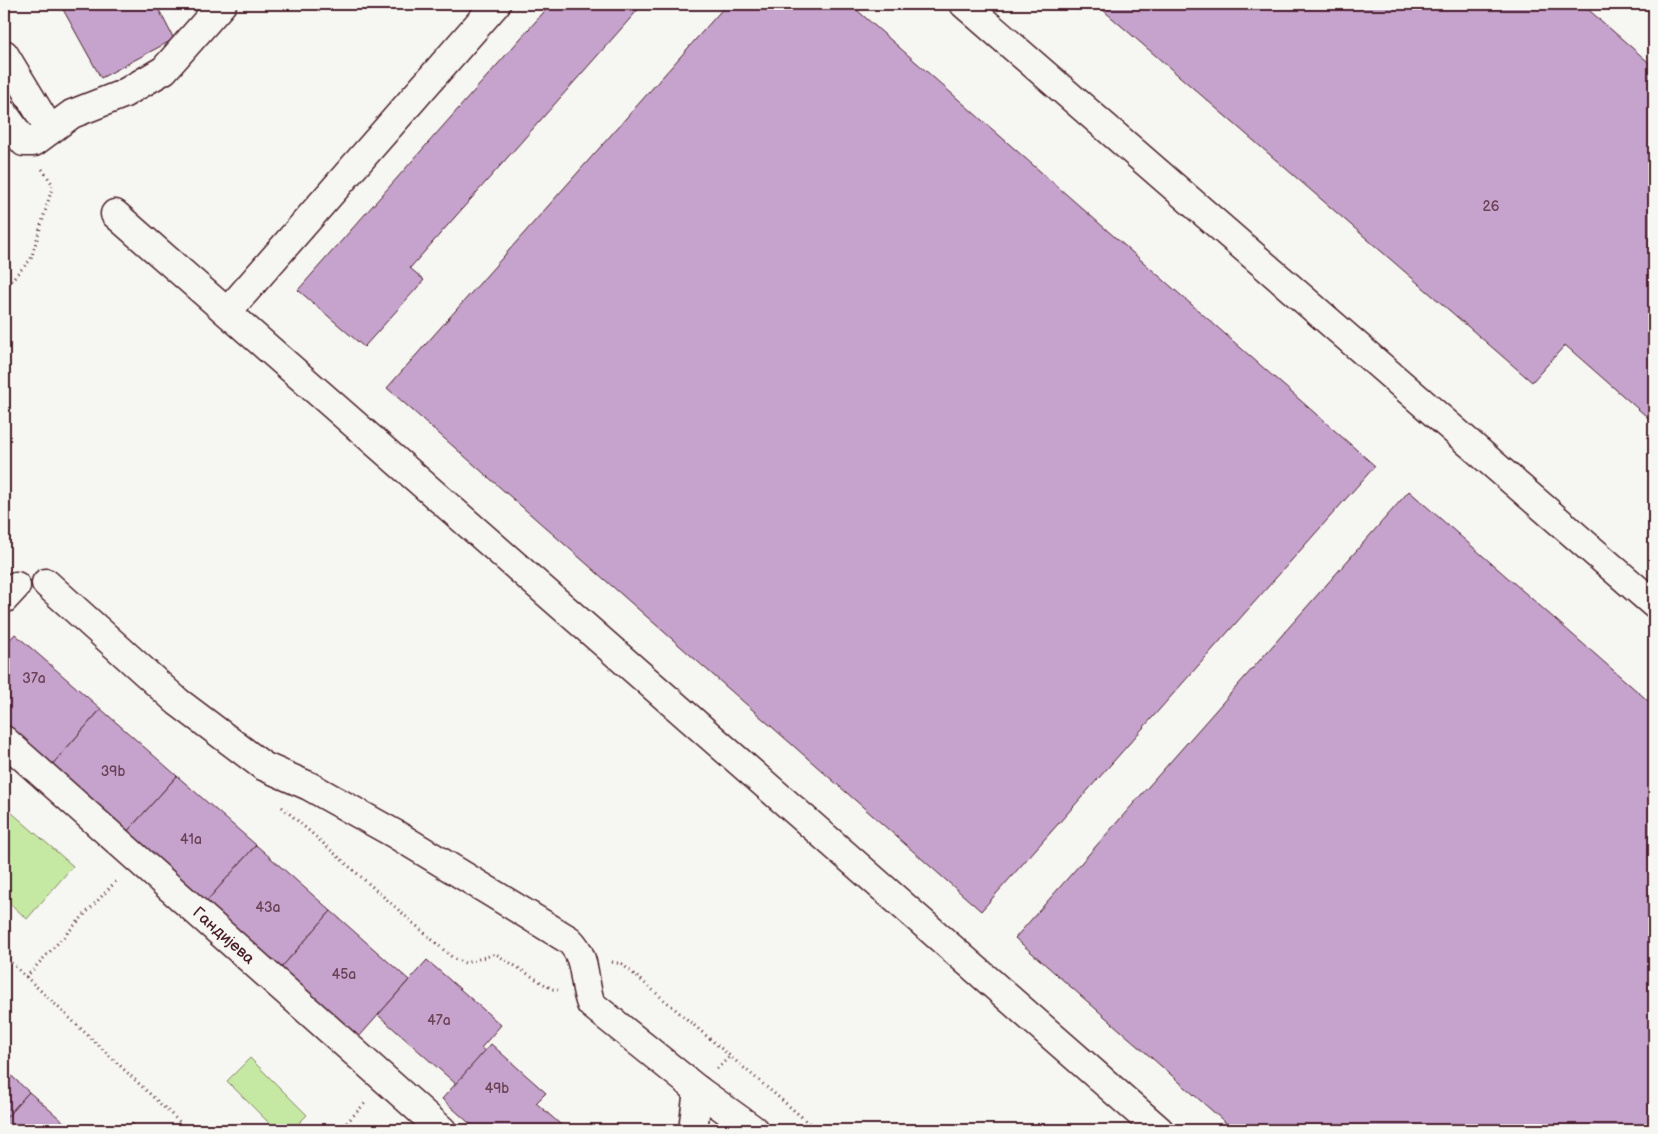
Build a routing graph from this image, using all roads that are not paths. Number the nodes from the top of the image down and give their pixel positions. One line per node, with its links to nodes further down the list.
1 (222, 4): 6 (lane)
2 (496, 4): 8 (lane)
3 (964, 4): 10 (lane)
4 (4, 54): 6 (lane)
5 (4, 114): 6 (lane)
6 (50, 130)
7 (115, 214): 8 (lane)
8 (228, 312): 16 (lane)
9 (46, 583): 12 (lane)
10 (1654, 604)
11 (4, 740): 13 (lane, Гандијева)
12 (698, 1090): 14 (lane); 15 (lane)
13 (442, 1130)
14 (693, 1130)
15 (754, 1130)
16 (1159, 1130)

